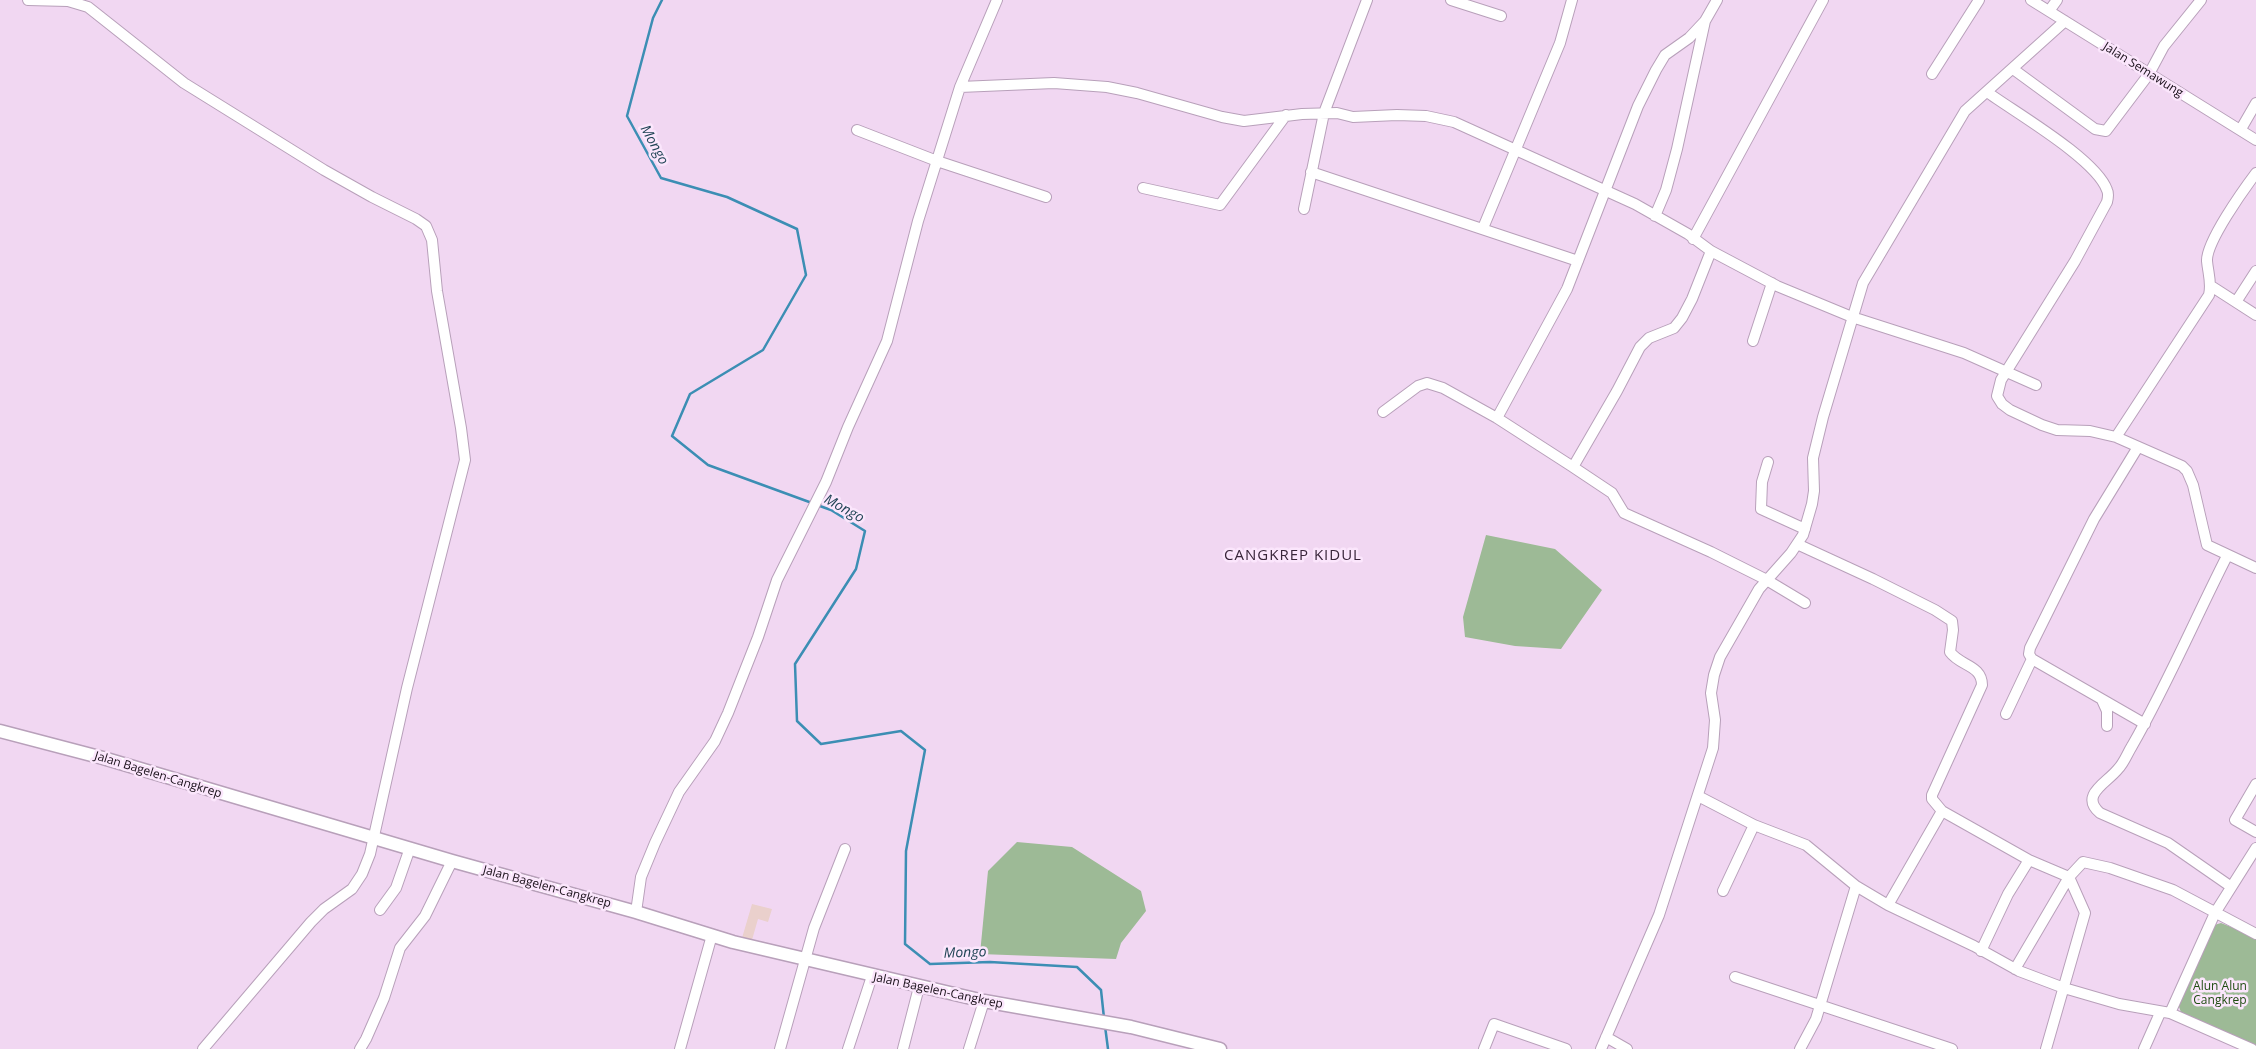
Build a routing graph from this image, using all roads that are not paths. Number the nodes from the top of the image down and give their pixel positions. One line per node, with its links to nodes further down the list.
1 (28, 0): 72 (street)
2 (997, 0): 19 (street)
3 (1367, 0): 22 (street)
4 (1451, 0): 13 (street)
5 (1572, 0): 27 (street)
6 (1717, 0): 14 (street)
7 (1823, 0): 37 (street)
8 (1979, 0): 17 (street)
9 (2031, 0): 12 (street, Jalan Semawung)
10 (2057, 0): 12 (street)
11 (2201, 0): 18 (street)
12 (2049, 11): 15 (street, Jalan Semawung)
13 (1501, 16)
14 (1705, 21): 32 (street); 35 (street)
15 (2066, 21): 16 (street); 18 (street, Jalan Semawung)
16 (2013, 69): 18 (street); 20 (street)
17 (1932, 74)
18 (2149, 74): 24 (street, Jalan Semawung)
19 (960, 87): 23 (street); 28 (street)
20 (1987, 92): 45 (street); 47 (street)
21 (2256, 103): 24 (street)
22 (1324, 113): 23 (street); 27 (street); 29 (street)
23 (1286, 115): 31 (street)
24 (2241, 129): 26 (street, Jalan Semawung)
25 (857, 130): 28 (street)
26 (2256, 140)
27 (1516, 150): 32 (street); 36 (street)
28 (937, 162): 33 (street); 84 (street)
29 (1311, 172): 34 (street); 36 (street)
30 (2256, 173): 42 (street)
31 (1143, 188)
32 (1606, 191): 35 (street); 39 (street)
33 (1046, 197)
34 (1304, 209)
35 (1655, 216): 37 (street)
36 (1483, 228): 39 (street)
37 (1693, 239): 38 (street)
38 (1711, 251): 41 (street); 54 (street)
39 (1578, 261): 50 (street)
40 (2256, 272): 43 (street)
41 (1772, 283): 45 (street); 46 (street)
42 (2211, 286): 43 (street); 51 (street)
43 (2236, 302): 44 (street)
44 (2256, 315)
45 (1852, 317): 47 (street); 55 (street)
46 (1753, 341)
47 (2006, 371): 48 (street); 51 (street)
48 (2036, 385)
49 (1382, 412): 50 (street)
50 (1497, 418): 54 (street)
51 (2116, 437): 52 (street)
52 (2138, 447): 57 (street); 61 (street)
53 (1768, 462): 55 (street)
54 (1573, 466): 59 (street)
55 (1805, 529): 56 (street)
56 (1797, 544): 59 (street); 69 (street)
57 (2227, 556): 58 (street); 64 (street)
58 (2256, 568)
59 (1766, 579): 60 (street); 68 (street)
60 (1806, 603)
61 (2032, 659): 62 (street); 63 (street)
62 (2102, 700): 64 (street); 65 (street)
63 (2006, 714)
64 (2145, 724): 80 (street)
65 (2107, 726)
66 (0, 731): 72 (main road, Jalan Bagelen-Cangkrep)
67 (2256, 784): 71 (street)
68 (1698, 796): 70 (street); 98 (street)
69 (1942, 811): 76 (street); 82 (street)
70 (1754, 825): 79 (street); 81 (street)
71 (2256, 832)
72 (374, 838): 73 (main road, Jalan Bagelen-Cangkrep); 99 (street)
73 (410, 848): 77 (main road, Jalan Bagelen-Cangkrep); 83 (street)
74 (2256, 848): 80 (street)
75 (845, 849): 89 (street)
76 (2029, 860): 78 (street); 88 (street)
77 (452, 861): 84 (main road, Jalan Bagelen-Cangkrep); 100 (street)
78 (2069, 877): 85 (street); 90 (street); 94 (street)
79 (1856, 886): 82 (street); 96 (street)
80 (2230, 886): 85 (street)
81 (1723, 891)
82 (1888, 905): 88 (street)
83 (380, 910)
84 (636, 912): 87 (main road, Jalan Bagelen-Cangkrep)
85 (2215, 913): 86 (street); 97 (street)
86 (2256, 933)
87 (712, 935): 89 (main road, Jalan Bagelen-Cangkrep); 101 (street)
88 (1981, 950): 90 (street)
89 (805, 960): 91 (main road, Jalan Bagelen-Cangkrep); 102 (street)
90 (2015, 969): 94 (street)
91 (872, 976): 93 (main road, Jalan Bagelen-Cangkrep); 103 (street)
92 (1735, 977): 96 (street)
93 (919, 987): 95 (main road, Jalan Bagelen-Cangkrep); 104 (street)
94 (2064, 988): 97 (street); 113 (street)
95 (984, 1001): 105 (street); 106 (main road, Jalan Bagelen-Cangkrep)
96 (1820, 1006): 111 (street); 112 (street)
97 (2165, 1013): 114 (street); 115 (street)
98 (1606, 1037): 109 (street); 110 (street)
99 (203, 1049)
100 (360, 1049)
101 (680, 1049)
102 (780, 1049)
103 (848, 1049)
104 (903, 1049)
105 (969, 1049)
106 (1220, 1049)
107 (1484, 1049): 108 (street)
108 (1566, 1049)
109 (1601, 1049)
110 (1627, 1049)
111 (1800, 1049)
112 (1952, 1049)
113 (2046, 1049)
114 (2144, 1049)
115 (2252, 1049)

